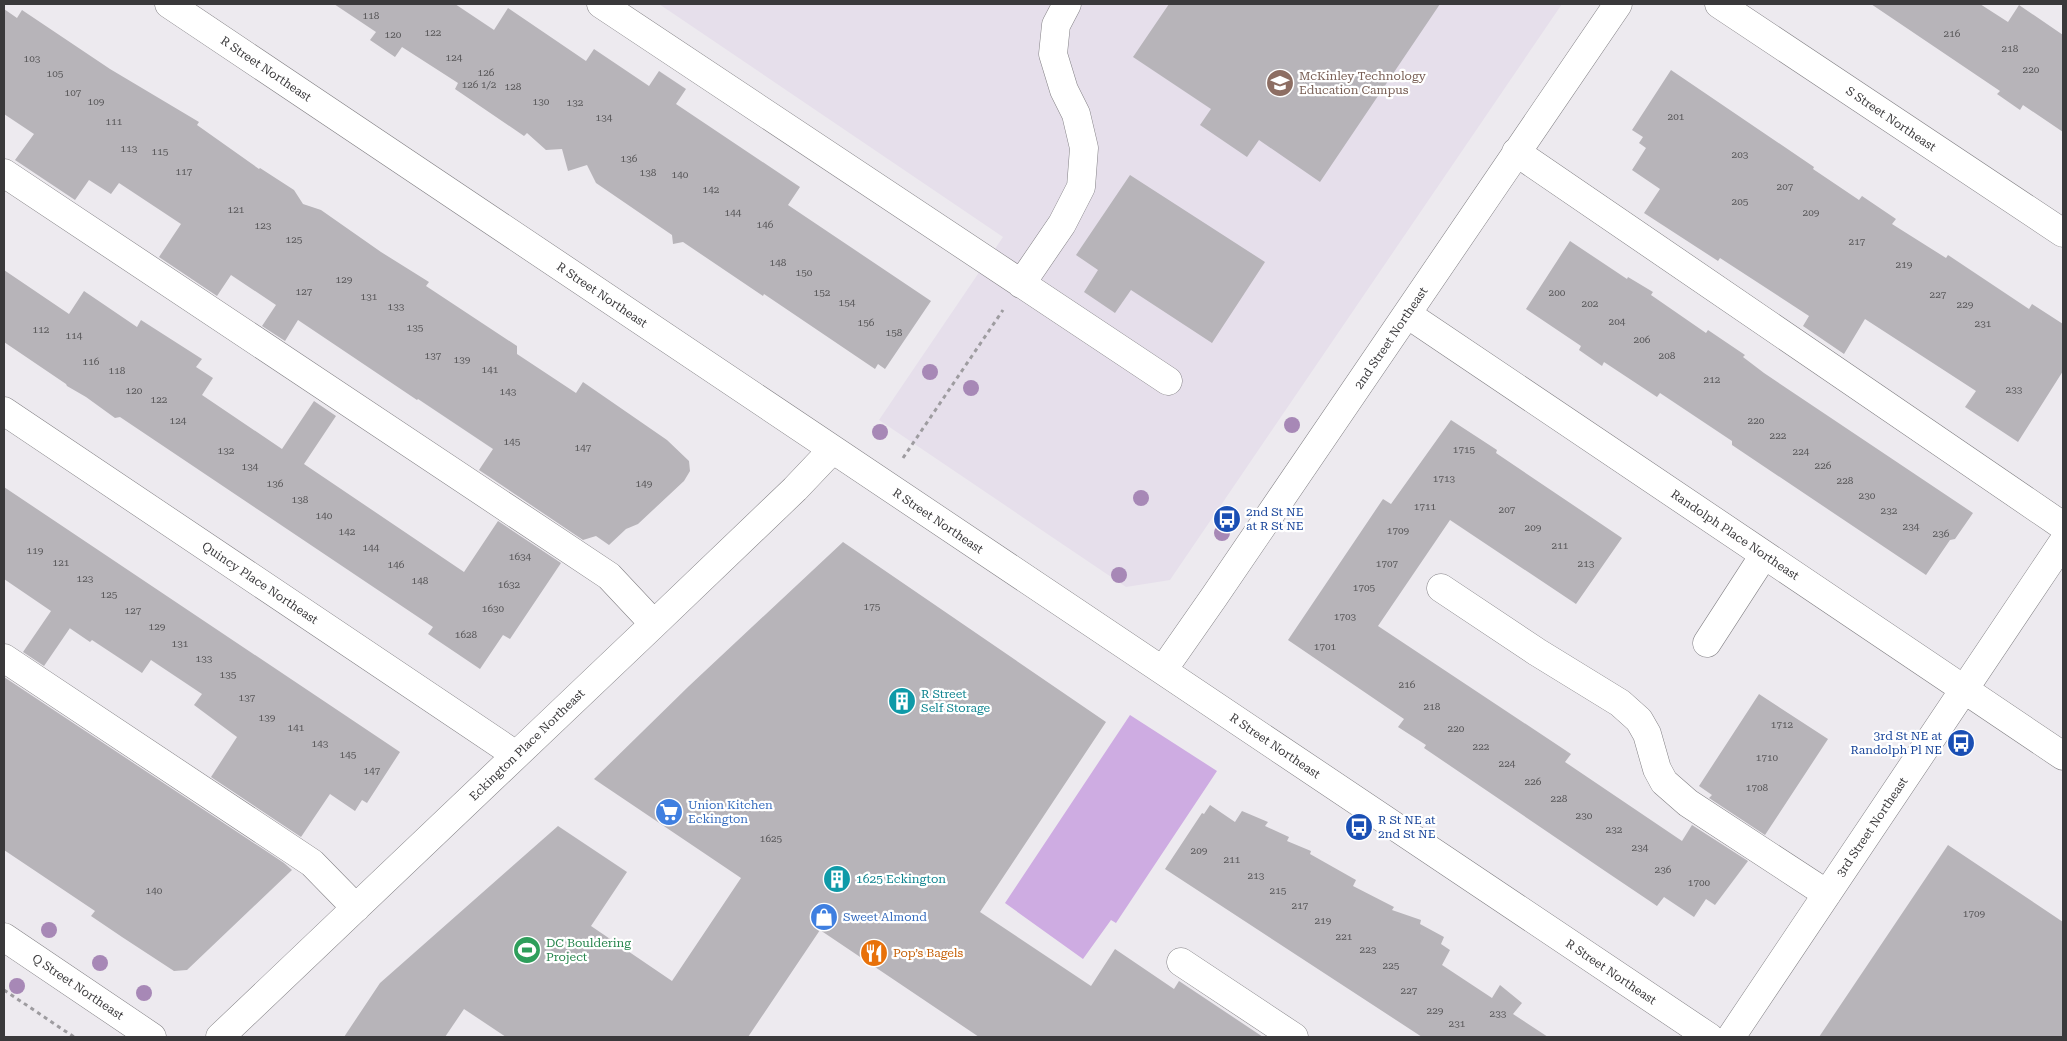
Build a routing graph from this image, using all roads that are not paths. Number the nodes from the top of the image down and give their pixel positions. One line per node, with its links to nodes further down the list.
1 (169, 4): 13 (street, R Street Northeast)
2 (601, 4): 9 (street)
3 (1067, 4): 9 (street)
4 (1618, 4): 6 (street, 2nd Street Northeast)
5 (1719, 4): 8 (street, S Street Northeast)
6 (1516, 152): 10 (street, 2nd Street Northeast); 14 (street)
7 (4, 173): 18 (street)
8 (2063, 233)
9 (1021, 284): 11 (street)
10 (1407, 314): 16 (street, Randolph Place Northeast); 21 (street, 2nd Street Northeast)
11 (1168, 381)
12 (4, 411): 23 (street, Quincy Place Northeast)
13 (832, 450): 18 (street, Eckington Place Northeast); 21 (street, R Street Northeast)
14 (2063, 526)
15 (2060, 553): 22 (street, 3rd Street Northeast)
16 (1764, 555): 19 (street); 22 (street, Randolph Place Northeast)
17 (1441, 588): 25 (street)
18 (654, 624): 23 (street, Eckington Place Northeast)
19 (1707, 643)
20 (4, 658): 26 (street)
21 (1162, 670): 32 (street, R Street Northeast)
22 (1964, 689): 24 (street, Randolph Place Northeast); 25 (street, 3rd Street Northeast)
23 (516, 756): 26 (street, Eckington Place Northeast)
24 (2063, 756)
25 (1826, 894): 33 (street, 3rd Street Northeast)
26 (356, 908): 30 (street, Eckington Place Northeast)
27 (4, 937): 29 (street, Q Street Northeast)
28 (1182, 962): 31 (street)
29 (152, 1037)
30 (220, 1037)
31 (1294, 1037)
32 (1709, 1037)
33 (1730, 1037)

